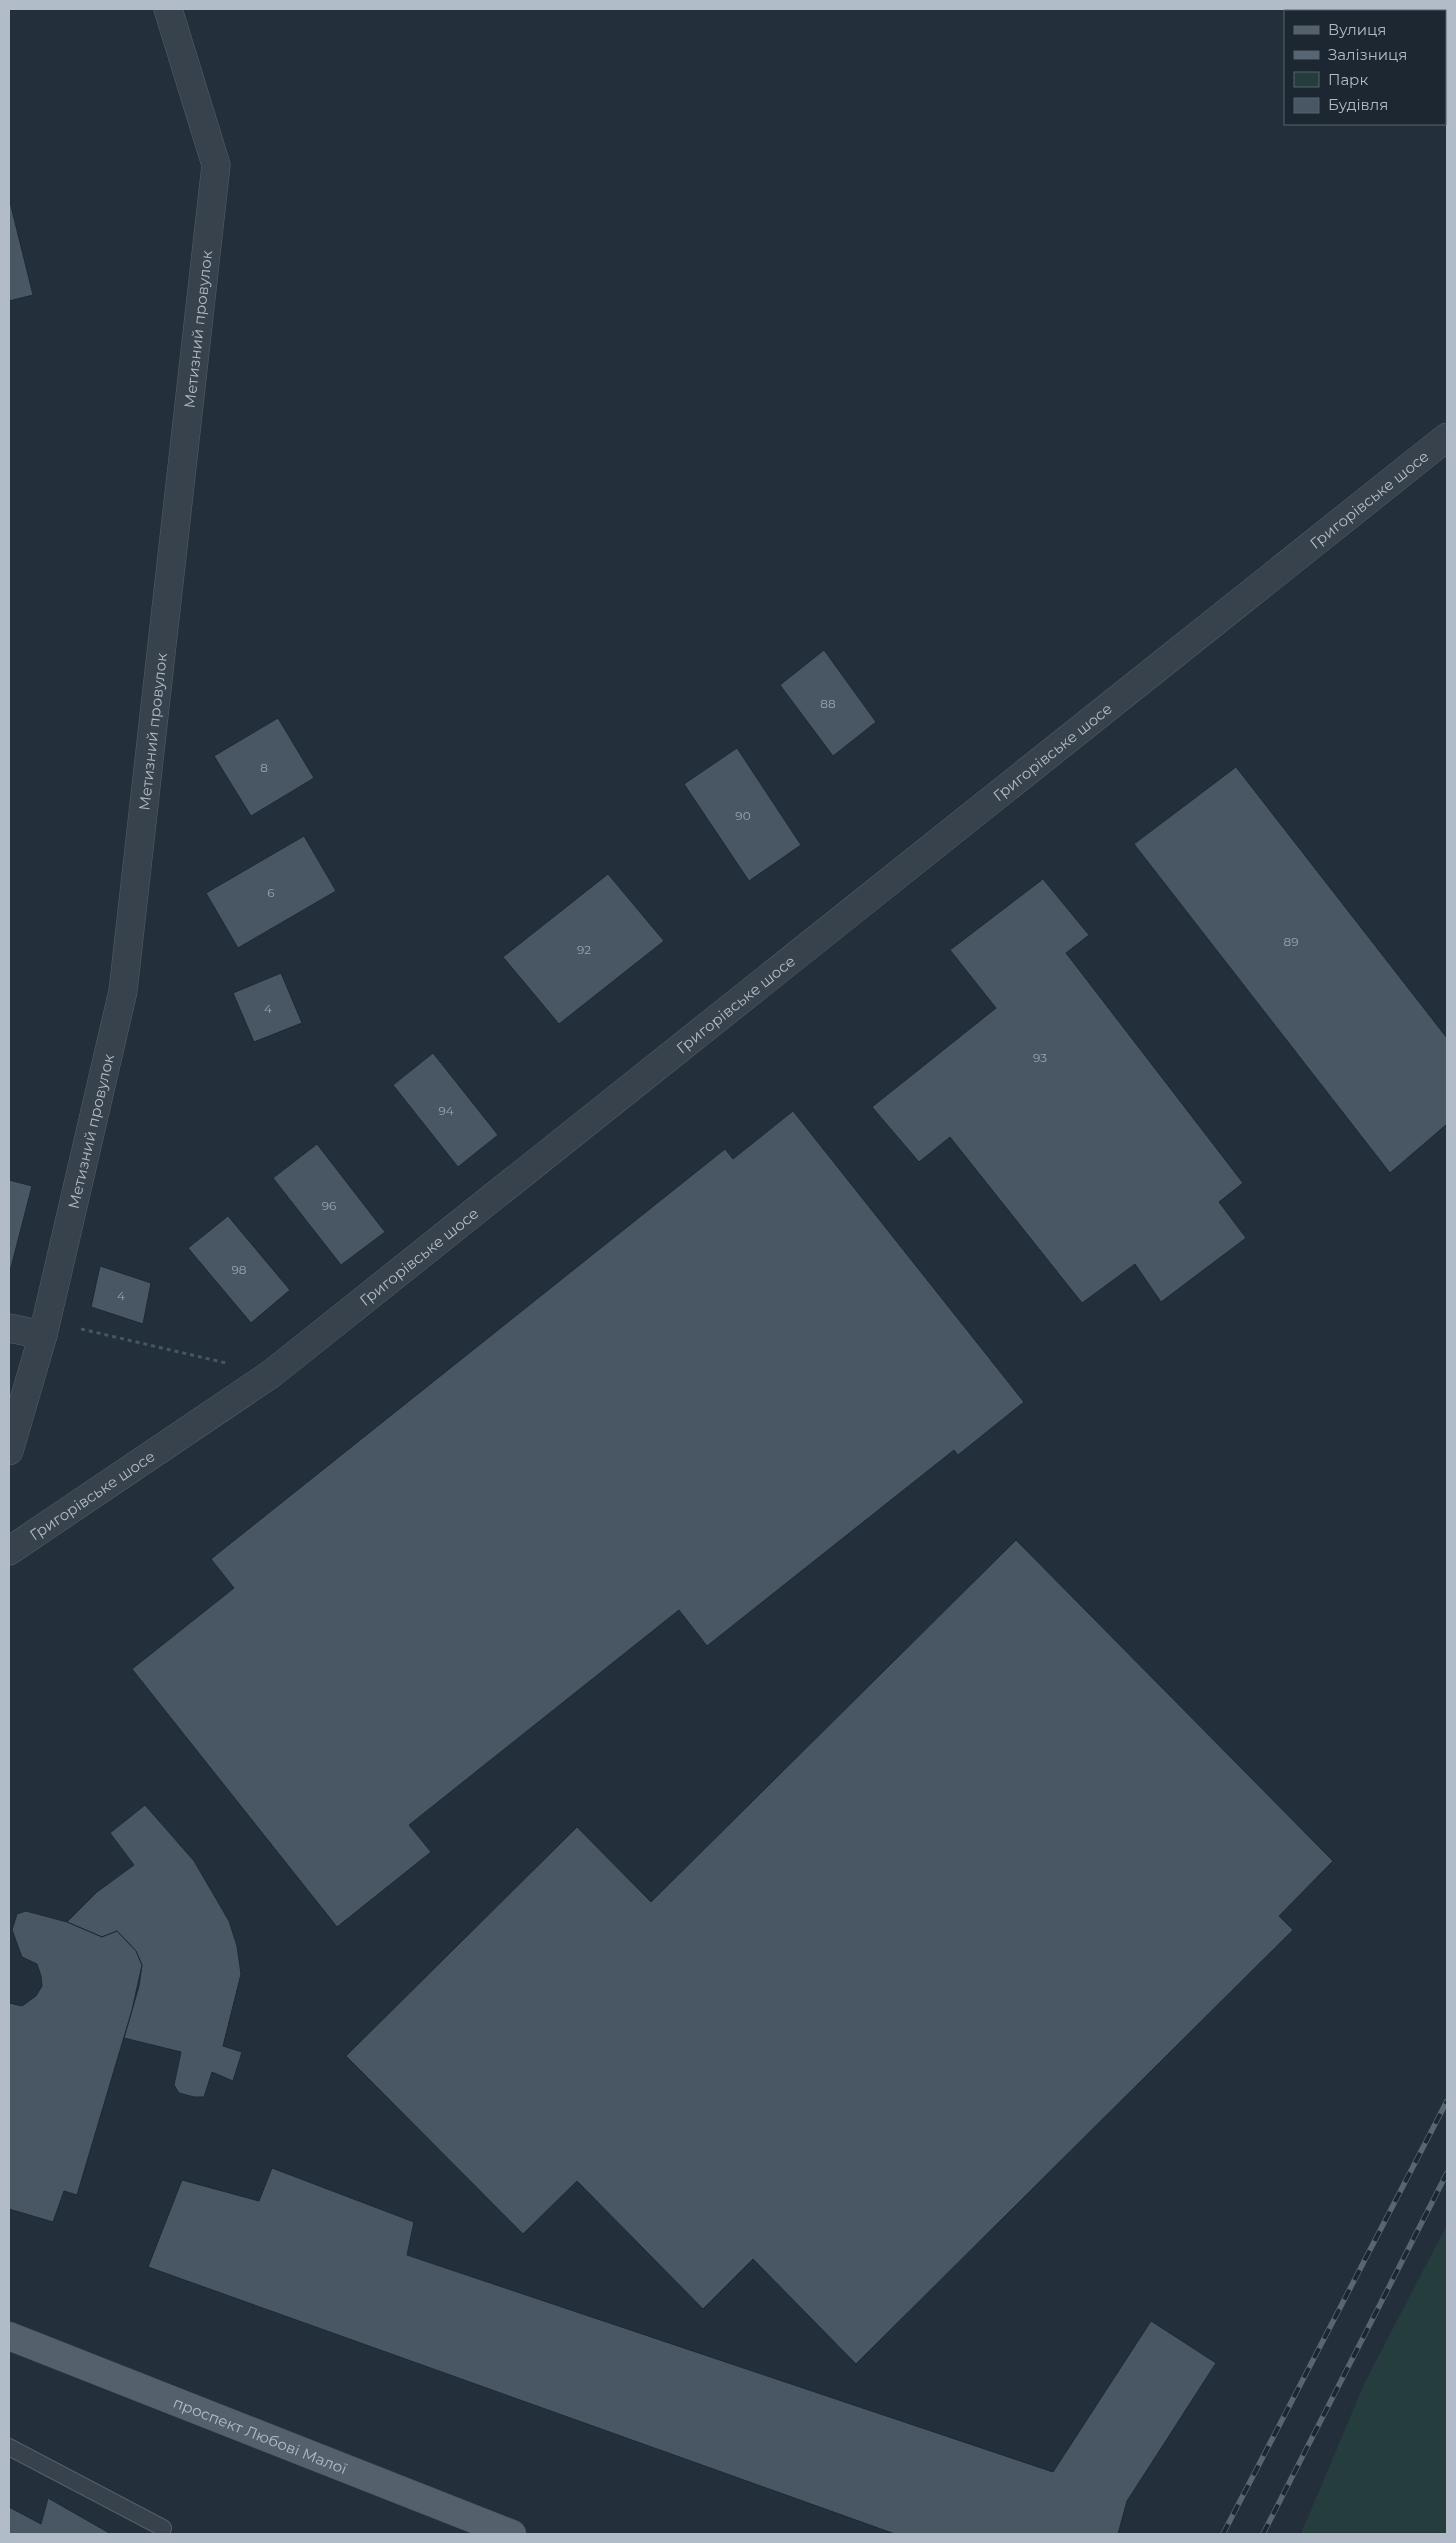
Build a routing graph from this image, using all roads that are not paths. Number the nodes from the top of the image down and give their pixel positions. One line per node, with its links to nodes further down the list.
1 (168, 9): 4 (street, Метизний провулок)
2 (1447, 437): 6 (street, Григорівське шосе)
3 (9, 1328): 4 (street)
4 (43, 1335): 5 (street, Метизний провулок)
5 (9, 1451)
6 (9, 1551)
7 (9, 2336): 10 (main road, проспект Любові Малої)
8 (9, 2447): 9 (lane)
9 (163, 2528)
10 (512, 2534)

